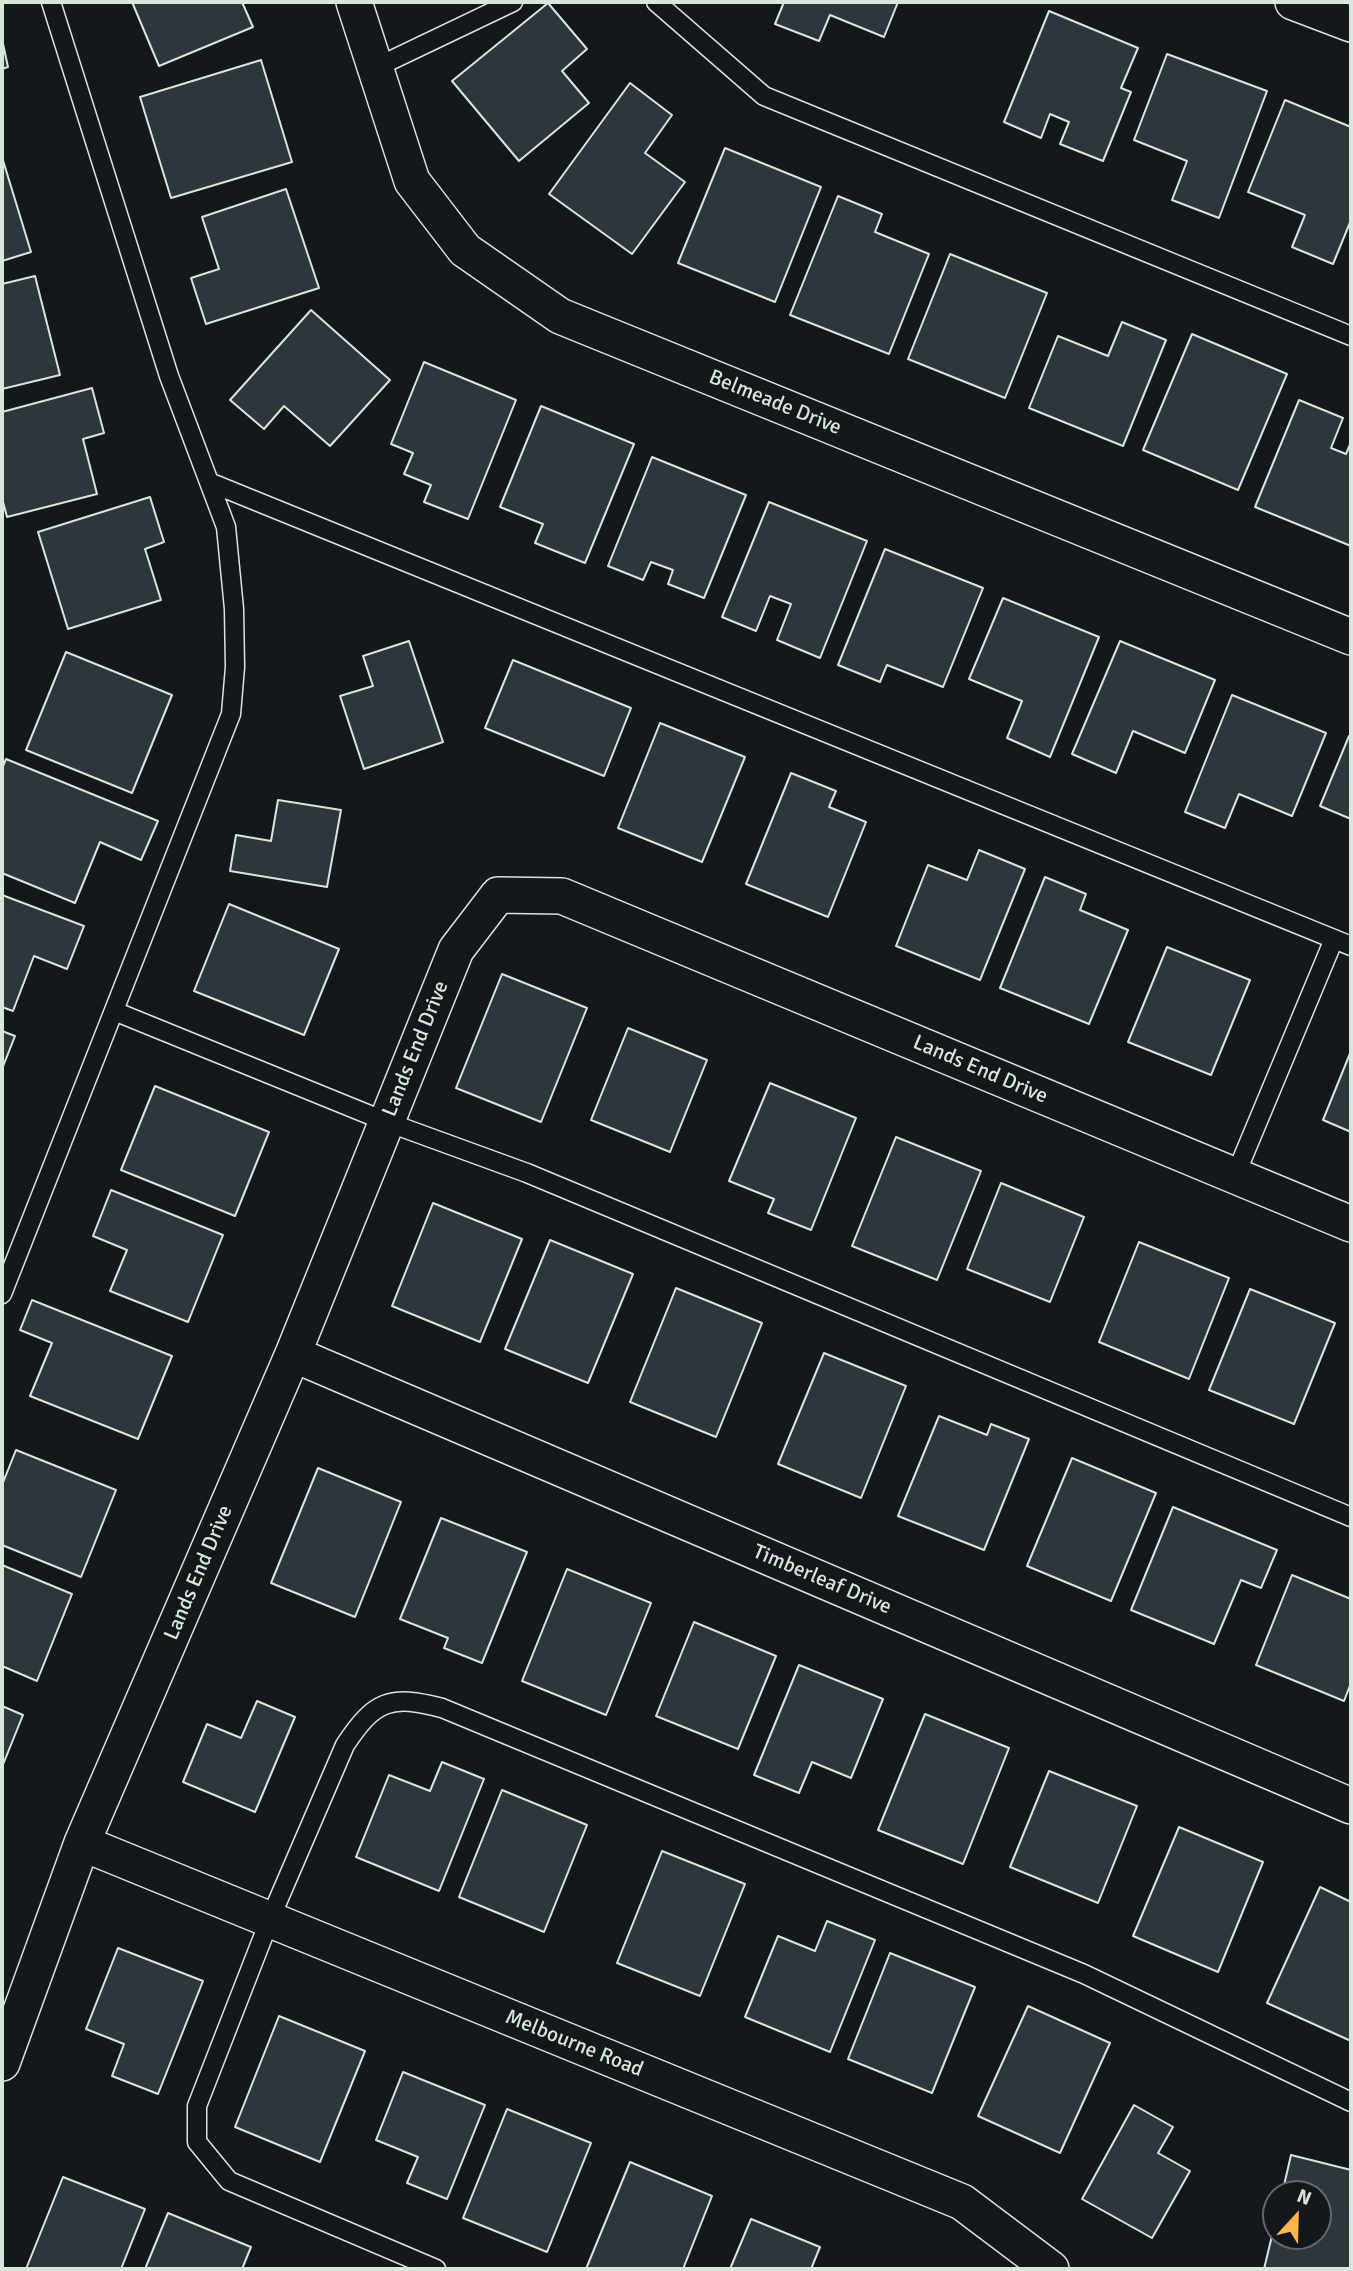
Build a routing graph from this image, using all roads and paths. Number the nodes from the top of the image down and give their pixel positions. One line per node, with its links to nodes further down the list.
1 (51, 2): 9 (lane)
2 (354, 2): 7 (street, Belmeade Drive)
3 (513, 2): 7 (lane)
4 (656, 2): 8 (lane)
5 (1293, 2): 6 (street)
6 (1351, 24)
7 (375, 68): 10 (street, Belmeade Drive)
8 (1351, 336)
9 (209, 482): 11 (lane); 12 (lane)
10 (1351, 637)
11 (1343, 942): 14 (lane)
12 (114, 1012): 13 (lane); 16 (lane)
13 (387, 1122): 14 (street, Lands End Drive); 17 (street, Lands End Drive); 18 (lane)
14 (1235, 1176): 15 (street, Lands End Drive)
15 (1351, 1224)
16 (2, 1294)
17 (293, 1354): 19 (street, Timberleaf Drive); 20 (street, Lands End Drive)
18 (1351, 1517)
19 (1351, 1806)
20 (82, 1843): 21 (street, Melbourne Road); 22 (street, Lands End Drive)
21 (270, 1919): 23 (lane); 24 (lane); 25 (street, Melbourne Road)
22 (2, 2063)
23 (1351, 2102)
24 (436, 2269)
25 (1051, 2269)

